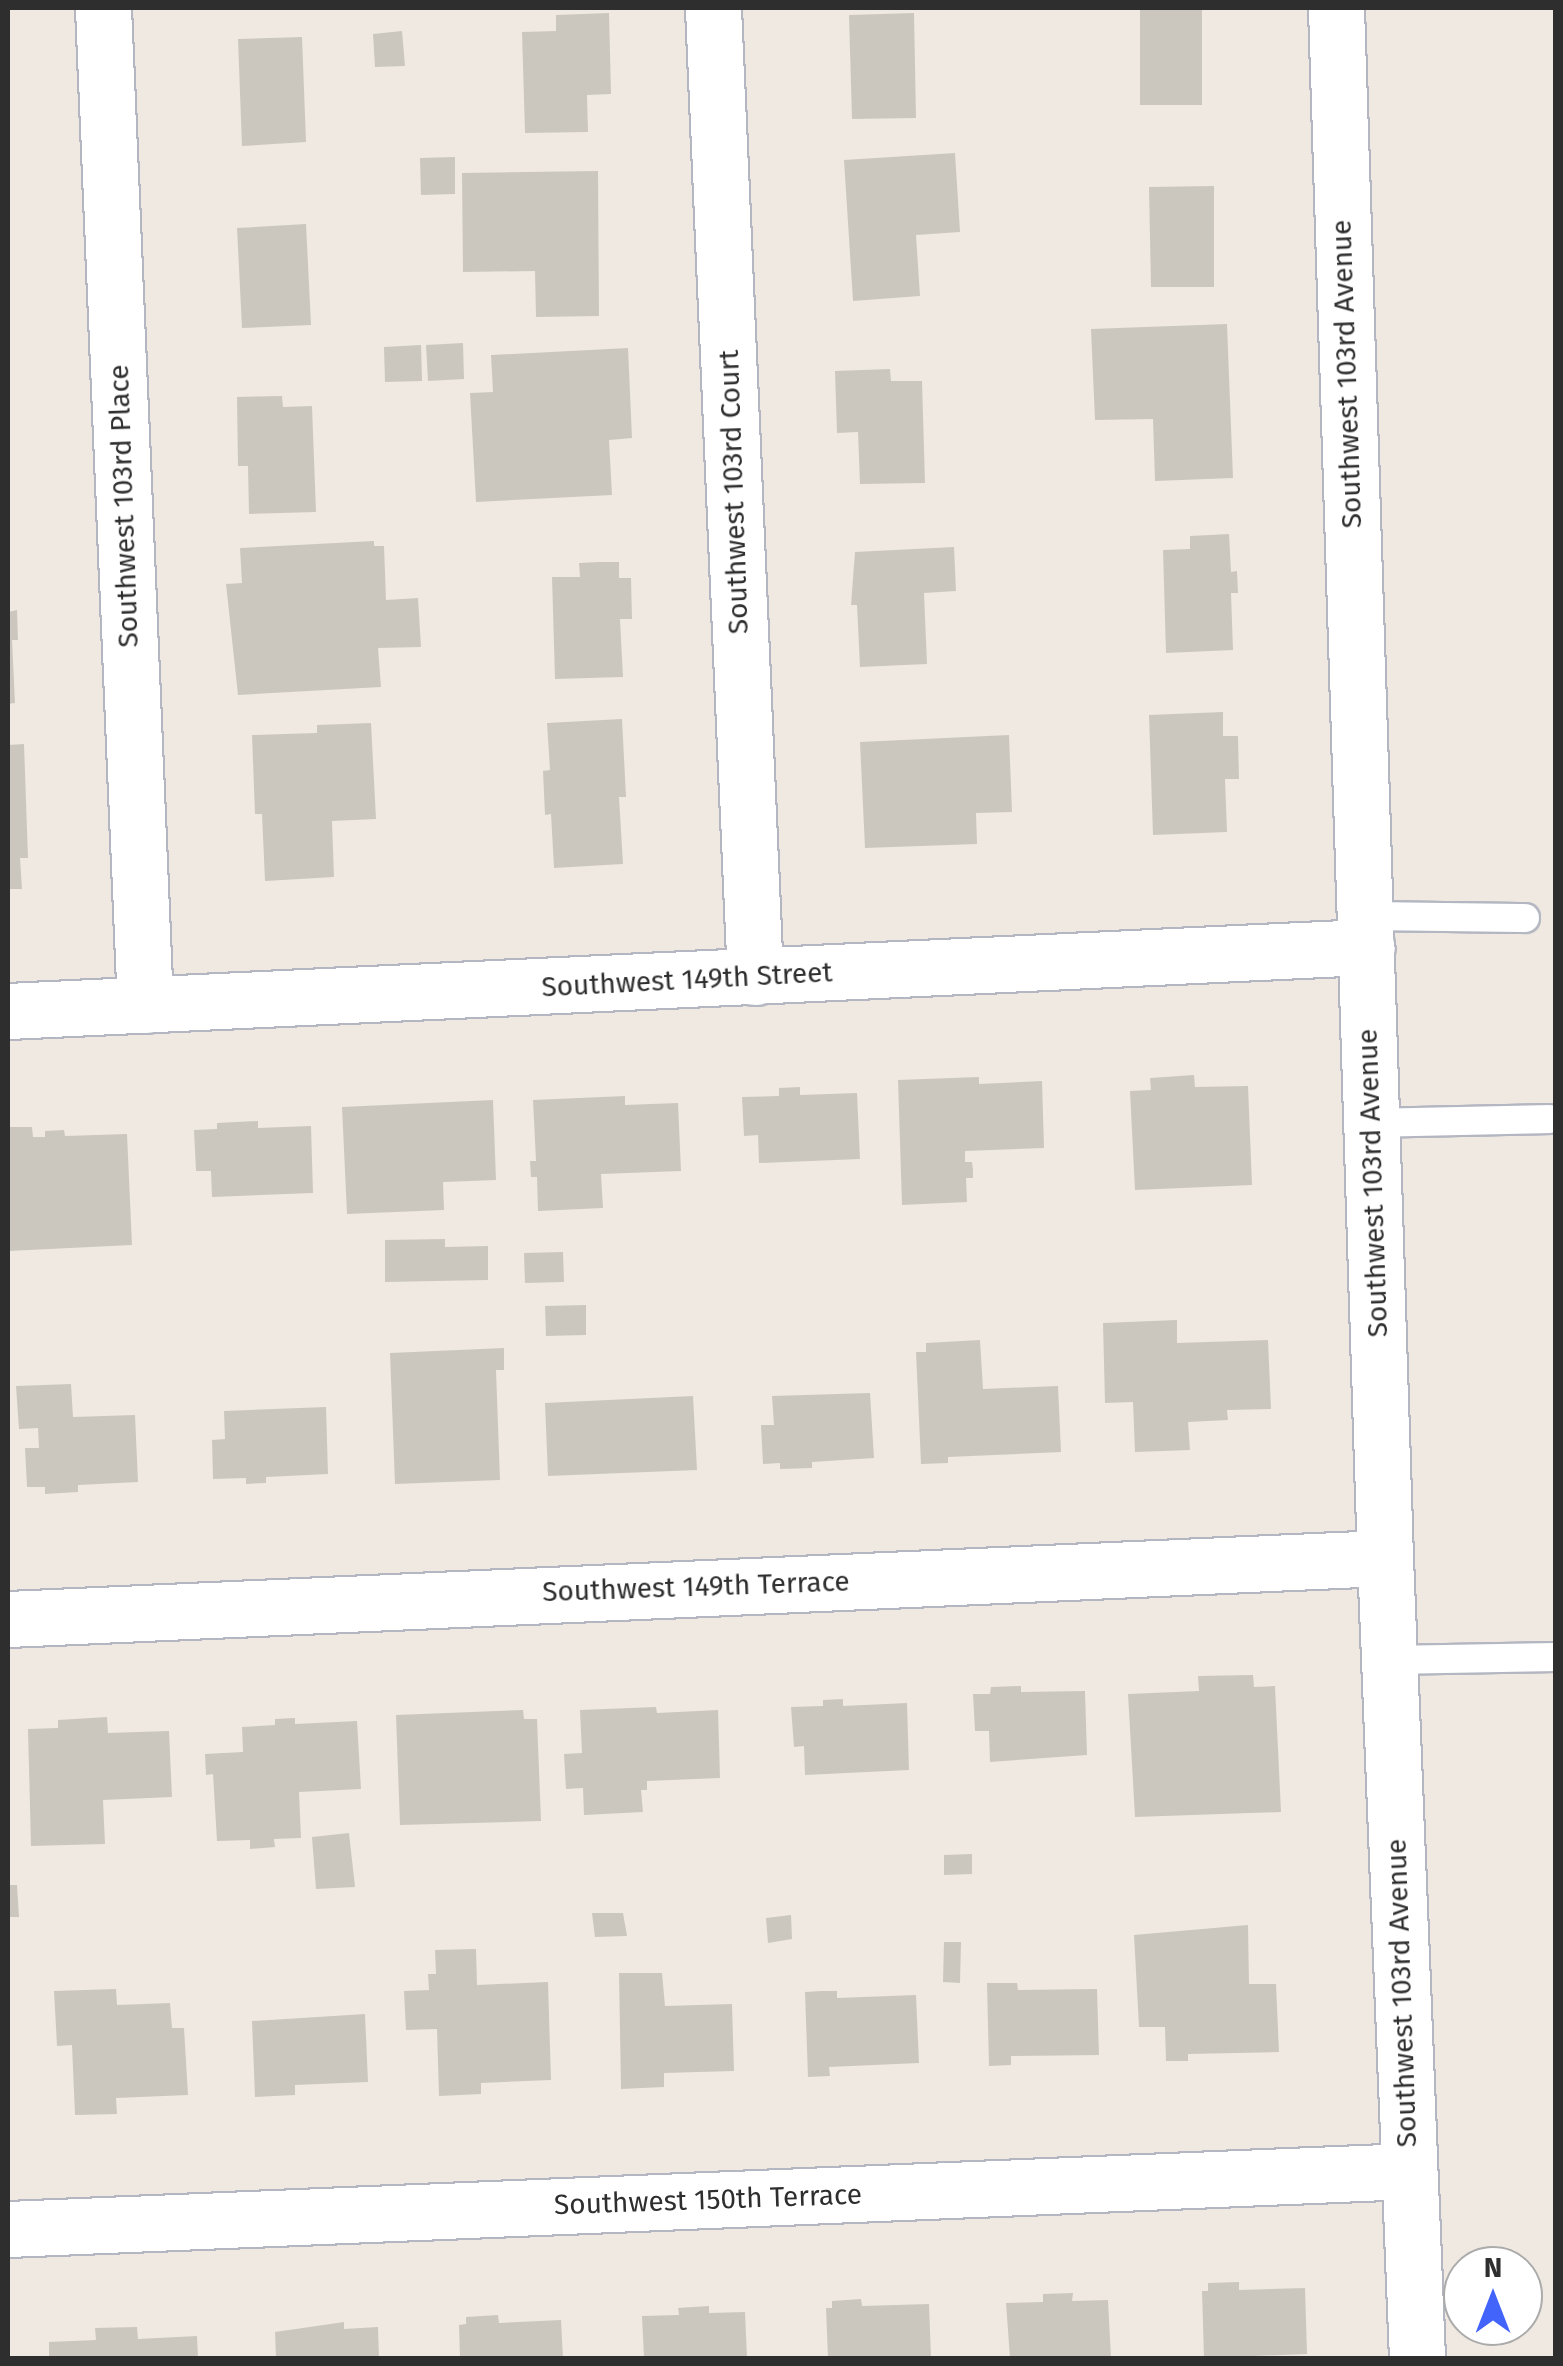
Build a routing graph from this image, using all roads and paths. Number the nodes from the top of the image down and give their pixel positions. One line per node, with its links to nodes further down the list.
1 (103, 8): 7 (street, Southwest 103rd Place)
2 (713, 8): 6 (street, Southwest 103rd Court)
3 (1336, 8): 5 (street, Southwest 103rd Avenue)
4 (1525, 918): 5 (lane)
5 (1365, 932): 6 (street, Southwest 149th Street); 10 (street, Southwest 103rd Avenue)
6 (754, 976): 7 (street, Southwest 149th Street)
7 (145, 1005): 8 (street, Southwest 149th Street)
8 (8, 1011)
9 (1549, 1118): 10 (lane)
10 (1372, 1123): 11 (street, Southwest 103rd Avenue)
11 (1385, 1558): 12 (street, Southwest 149th Terrace); 14 (street, Southwest 103rd Avenue)
12 (8, 1618)
13 (1556, 1657): 14 (lane)
14 (1389, 1660): 15 (street, Southwest 103rd Avenue)
15 (1409, 2172): 16 (street, Southwest 150th Terrace); 17 (street, Southwest 103rd Avenue)
16 (8, 2229)
17 (1417, 2358)

